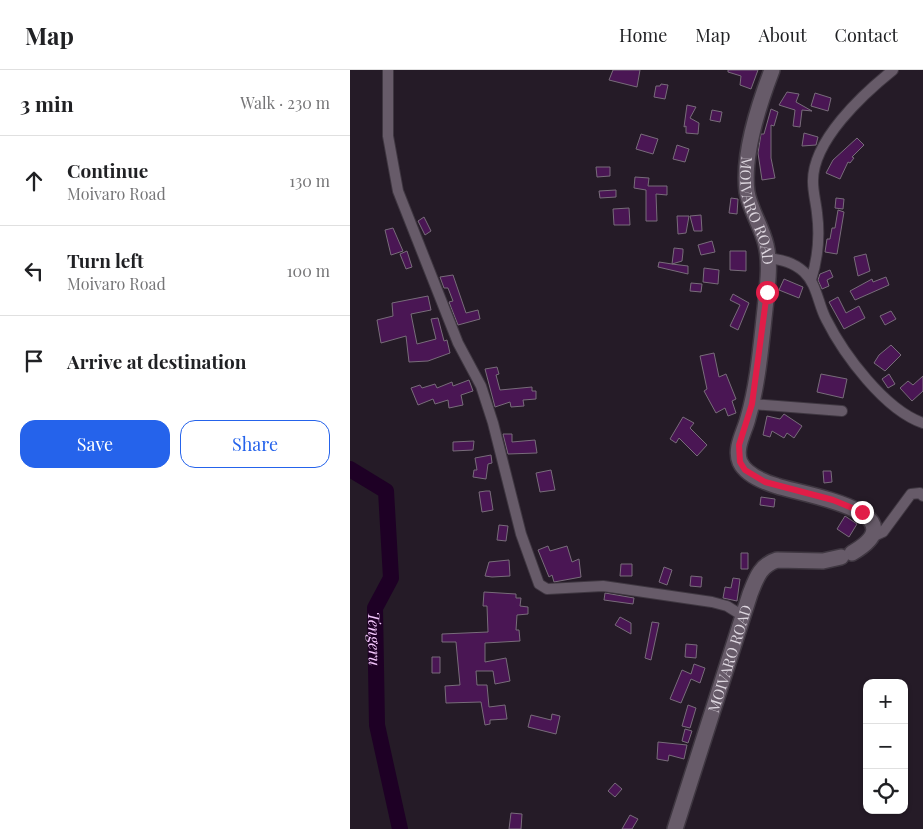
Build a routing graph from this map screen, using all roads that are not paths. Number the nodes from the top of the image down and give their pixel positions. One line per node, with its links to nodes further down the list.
1 (388, 70): 11 (street)
2 (772, 70): 4 (street, MOIVARO ROAD)
3 (892, 70): 5 (street)
4 (769, 258): 5 (street); 6 (street, MOIVARO ROAD)
5 (811, 280): 8 (street)
6 (752, 404): 7 (street); 10 (street, MOIVARO ROAD)
7 (842, 411)
8 (923, 423)
9 (923, 496): 10 (street)
10 (872, 537): 11 (street, MOIVARO ROAD)
11 (743, 616): 12 (street, MOIVARO ROAD)
12 (675, 829)

